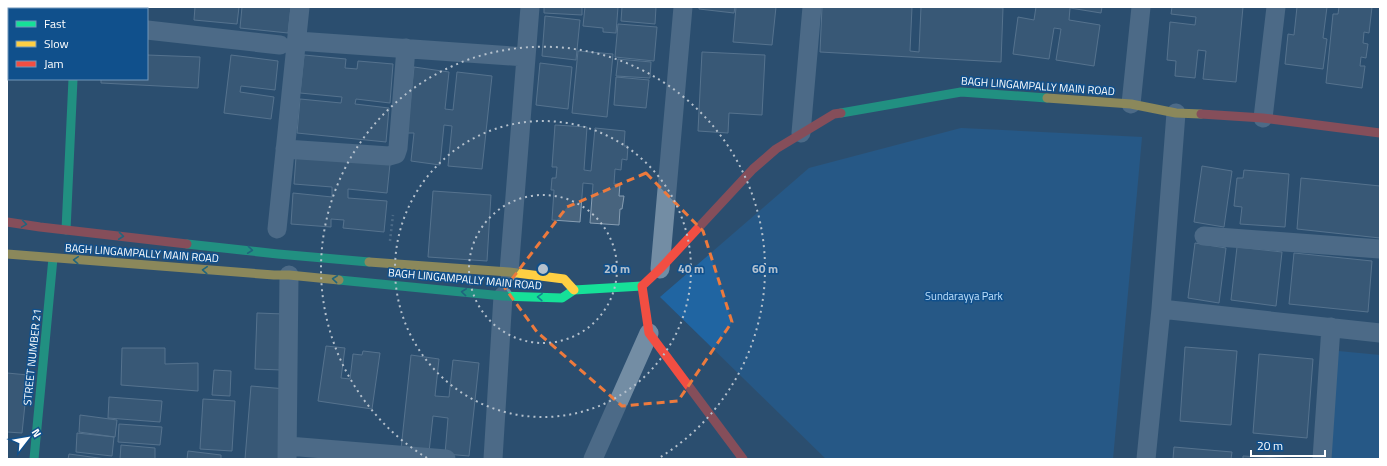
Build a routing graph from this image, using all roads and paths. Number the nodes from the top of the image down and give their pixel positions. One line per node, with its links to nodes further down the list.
1 (300, 7): 8 (street)
2 (530, 7): 10 (street)
3 (683, 7): 25 (street)
4 (812, 7): 16 (street)
5 (1141, 7): 12 (street)
6 (1276, 7): 14 (street)
7 (148, 30): 8 (street)
8 (288, 43): 9 (street); 17 (street)
9 (406, 48): 10 (street); 17 (street)
10 (526, 58): 26 (street)
11 (73, 80): 20 (street)
12 (1131, 104): 13 (street, BAGH LINGAMPALLY MAIN ROAD); 16 (street, BAGH LINGAMPALLY MAIN ROAD)
13 (1176, 113): 14 (street, BAGH LINGAMPALLY MAIN ROAD); 31 (street)
14 (1264, 118): 15 (street, BAGH LINGAMPALLY MAIN ROAD)
15 (1380, 132)
16 (801, 133): 25 (street, BAGH LINGAMPALLY MAIN ROAD)
17 (285, 149): 19 (street)
18 (7, 222): 20 (street, BAGH LINGAMPALLY MAIN ROAD, one-way to 20)
19 (278, 229)
20 (66, 230): 26 (street, BAGH LINGAMPALLY MAIN ROAD, one-way to 26)
21 (1204, 236): 22 (street)
22 (1380, 249)
23 (7, 254): 24 (street, BAGH LINGAMPALLY MAIN ROAD)
24 (53, 258): 27 (street, BAGH LINGAMPALLY MAIN ROAD, one-way to 24); 36 (street, STREET NUMBER 21)
25 (660, 269): 28 (street, BAGH LINGAMPALLY MAIN ROAD)
26 (509, 272): 29 (street, BAGH LINGAMPALLY MAIN ROAD)
27 (289, 275): 30 (street, BAGH LINGAMPALLY MAIN ROAD, one-way to 27); 35 (street)
28 (642, 286): 29 (street); 33 (street)
29 (574, 290): 30 (street, BAGH LINGAMPALLY MAIN ROAD, one-way to 30)
30 (503, 296): 38 (street)
31 (1160, 309): 32 (street); 41 (street)
32 (1331, 327): 34 (street); 42 (street)
33 (649, 333): 39 (street); 40 (street)
34 (1380, 334)
35 (288, 452): 37 (street)
36 (34, 459)
37 (446, 459)
38 (493, 459)
39 (593, 459)
40 (743, 459)
41 (1146, 459)
42 (1322, 459)

